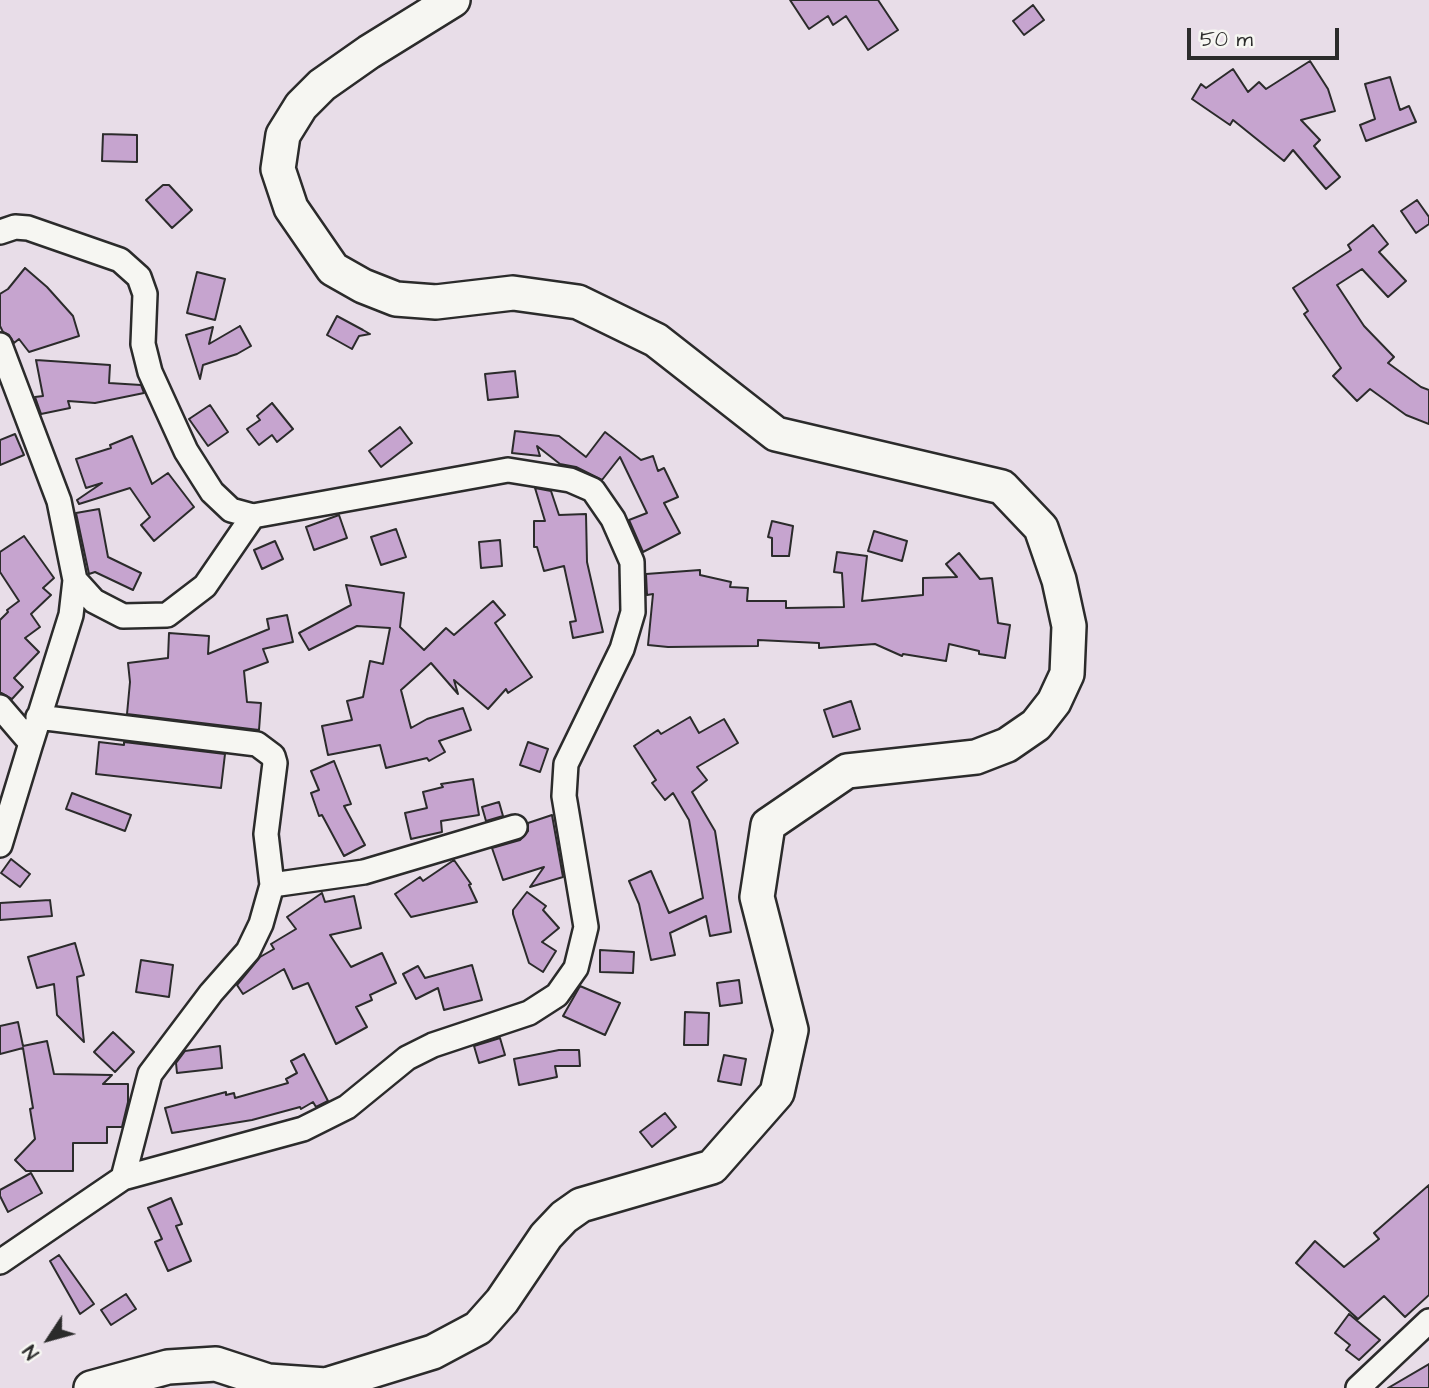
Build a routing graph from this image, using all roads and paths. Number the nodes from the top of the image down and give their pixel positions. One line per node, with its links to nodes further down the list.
1 (453, 0): 15 (street)
2 (0, 232): 4 (street)
3 (0, 345): 5 (street)
4 (253, 516): 5 (street); 12 (street)
5 (75, 580): 7 (street)
6 (0, 707): 8 (street)
7 (38, 717): 8 (street); 11 (street)
8 (31, 743): 10 (street)
9 (515, 827): 11 (street)
10 (0, 845)
11 (272, 885): 12 (street)
12 (123, 1178): 13 (street)
13 (0, 1262)
14 (1429, 1321): 16 (street)
15 (91, 1388)
16 (1358, 1388)

